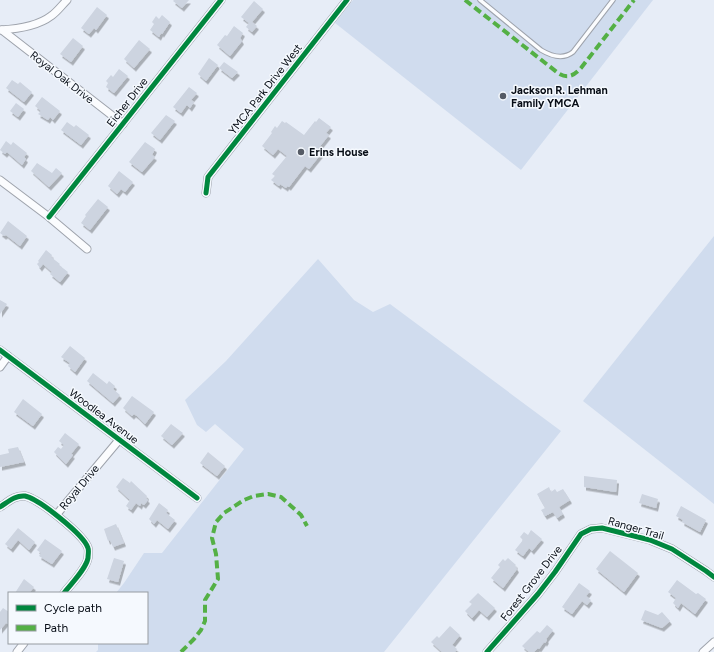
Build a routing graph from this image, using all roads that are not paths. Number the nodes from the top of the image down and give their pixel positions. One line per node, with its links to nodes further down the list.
1 (67, 0): 6 (street)
2 (221, 0): 7 (street, Eicher Drive)
3 (347, 0): 9 (street, YMCA Park Drive West)
4 (480, 0): 5 (lane)
5 (613, 0)
6 (1, 30): 7 (street, Royal Oak Drive)
7 (123, 124): 10 (street, Eicher Drive)
8 (0, 180): 10 (street)
9 (206, 193)
10 (49, 217): 11 (street)
11 (87, 249)
12 (0, 350): 13 (street, Woodlea Avenue)
13 (8, 356): 14 (street); 15 (street, Woodlea Avenue)
14 (0, 367)
15 (119, 440): 16 (street, Woodlea Avenue); 18 (street, Royal Drive)
16 (197, 498)
17 (0, 507): 18 (street)
18 (57, 514): 21 (street, Royal Drive)
19 (591, 529): 20 (street, Ranger Trail); 25 (street, Forest Grove Drive)
20 (714, 577)
21 (65, 592)
22 (714, 642): 26 (street)
23 (23, 644): 24 (street)
24 (17, 652)
25 (487, 652)
26 (703, 652)

